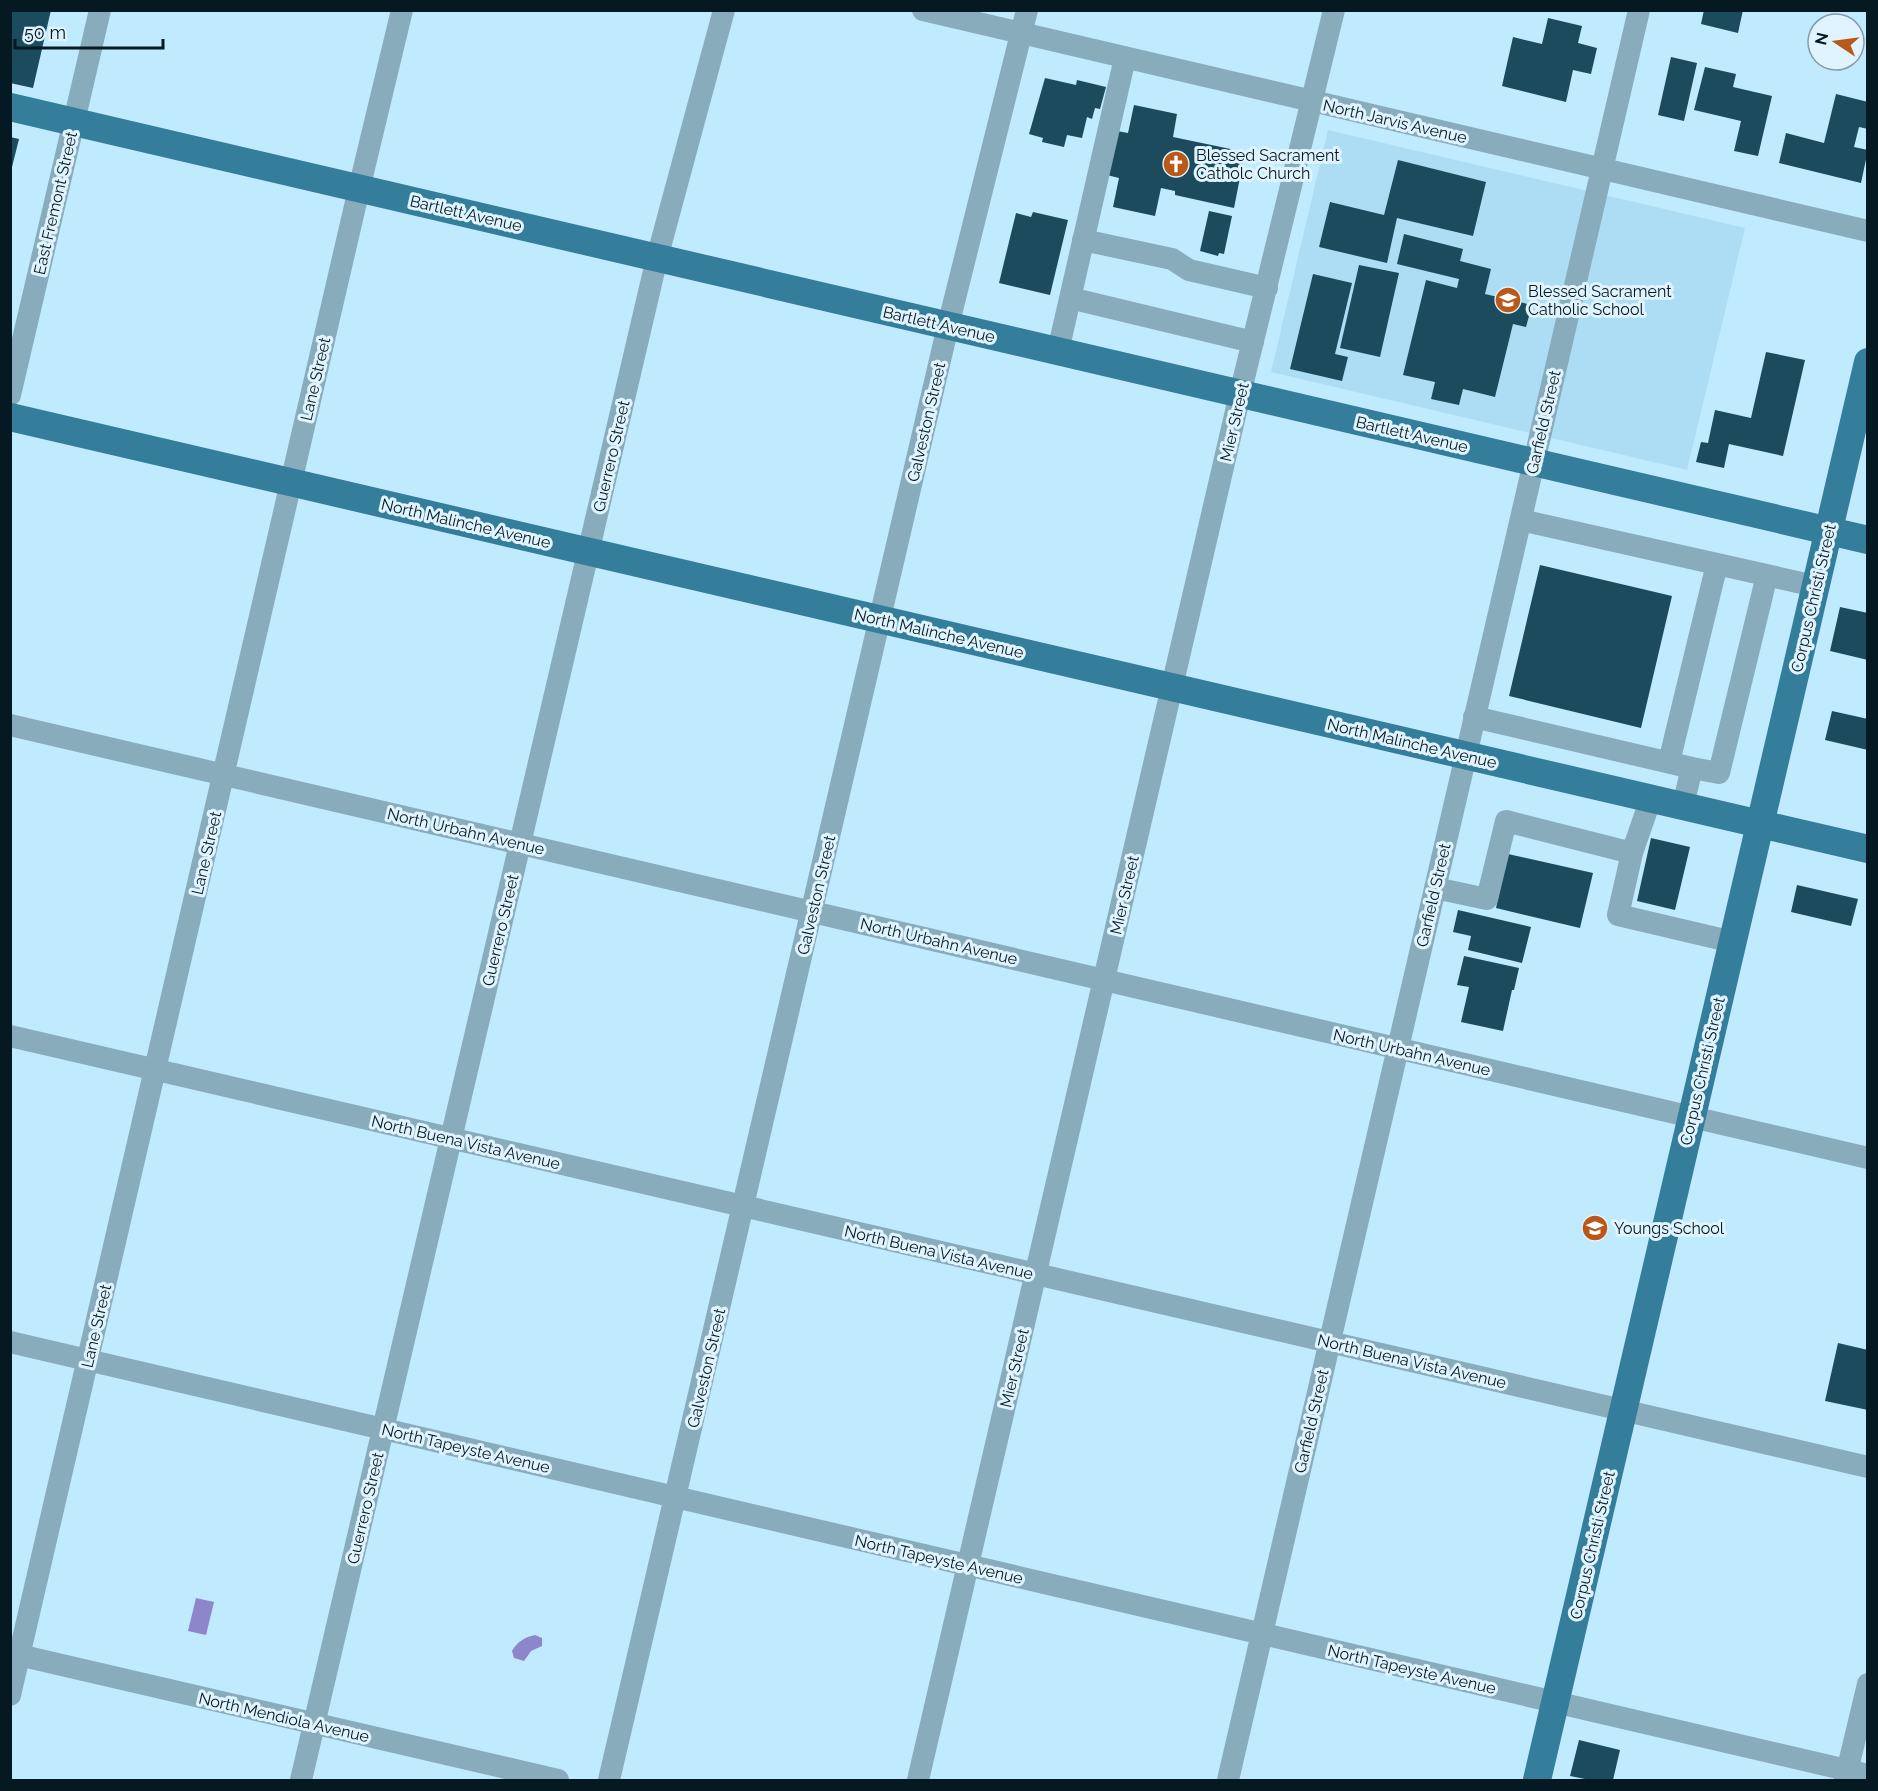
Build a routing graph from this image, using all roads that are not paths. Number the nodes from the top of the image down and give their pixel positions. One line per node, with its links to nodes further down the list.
1 (100, 10): 12 (street, East Fremont Street)
2 (402, 10): 14 (street, Lane Street)
3 (724, 10): 17 (street, Guerrero Street)
4 (923, 10): 8 (street, North Jarvis Avenue)
5 (1028, 10): 8 (street, Galveston Street)
6 (1334, 10): 10 (street, Mier Street)
7 (1639, 10): 13 (street, Garfield Street)
8 (1022, 34): 9 (street, North Jarvis Avenue); 20 (street, Galveston Street)
9 (1125, 58): 10 (street, North Jarvis Avenue); 16 (street)
10 (1313, 102): 13 (street, North Jarvis Avenue); 18 (street, Mier Street)
11 (10, 107): 12 (main road, Bartlett Avenue)
12 (74, 122): 14 (main road, Bartlett Avenue); 25 (street, East Fremont Street)
13 (1602, 169): 15 (street, North Jarvis Avenue); 27 (street, Garfield Street)
14 (359, 189): 17 (main road, Bartlett Avenue); 28 (street, Lane Street)
15 (1868, 231)
16 (1083, 240): 18 (street); 19 (street)
17 (657, 258): 20 (main road, Bartlett Avenue); 32 (street, Guerrero Street)
18 (1267, 288): 21 (street, Mier Street)
19 (1070, 298): 21 (street); 22 (street)
20 (948, 326): 22 (main road, Bartlett Avenue); 36 (street, Galveston Street)
21 (1253, 342): 24 (street, Mier Street)
22 (1058, 351): 24 (main road, Bartlett Avenue)
23 (1868, 362): 30 (main road, Corpus Christi Street)
24 (1240, 394): 27 (main road, Bartlett Avenue); 37 (street, Mier Street)
25 (10, 395)
26 (10, 417): 28 (main road, North Malinche Avenue)
27 (1534, 463): 29 (street, Garfield Street); 30 (main road, Bartlett Avenue)
28 (291, 482): 32 (main road, North Malinche Avenue); 43 (street, Lane Street)
29 (1521, 520): 33 (street); 38 (street, Garfield Street)
30 (1828, 531): 31 (main road, Bartlett Avenue); 35 (main road, Corpus Christi Street)
31 (1868, 540)
32 (589, 552): 36 (main road, North Malinche Avenue); 47 (street, Guerrero Street)
33 (1718, 564): 34 (street); 41 (street)
34 (1767, 575): 35 (street); 42 (street)
35 (1815, 586): 46 (main road, Corpus Christi Street)
36 (881, 620): 37 (main road, North Malinche Avenue); 51 (street, Galveston Street)
37 (1172, 687): 40 (main road, North Malinche Avenue); 53 (street, Mier Street)
38 (1474, 717): 40 (street, Garfield Street); 41 (street)
39 (10, 725): 43 (street, North Urbahn Avenue)
40 (1466, 756): 44 (main road, North Malinche Avenue); 50 (street, Garfield Street)
41 (1669, 762): 42 (street)
42 (1692, 768): 45 (street)
43 (224, 775): 47 (street, North Urbahn Avenue); 56 (street, Lane Street)
44 (1651, 798): 45 (main road, North Malinche Avenue); 49 (street)
45 (1683, 806): 46 (main road, North Malinche Avenue)
46 (1760, 824): 48 (main road, North Malinche Avenue); 52 (main road, Corpus Christi Street)
47 (520, 844): 51 (street, North Urbahn Avenue); 58 (street, Guerrero Street)
48 (1868, 849)
49 (1632, 853): 50 (street); 52 (street)
50 (1435, 888): 55 (street, Garfield Street)
51 (812, 912): 53 (street, North Urbahn Avenue); 60 (street, Galveston Street)
52 (1732, 942): 57 (main road, Corpus Christi Street)
53 (1104, 980): 55 (street, North Urbahn Avenue); 61 (street, Mier Street)
54 (10, 1036): 56 (street, North Buena Vista Avenue)
55 (1398, 1048): 57 (street, North Urbahn Avenue); 63 (street, Garfield Street)
56 (156, 1070): 58 (street, North Buena Vista Avenue); 64 (street, Lane Street)
57 (1692, 1117): 59 (street, North Urbahn Avenue); 65 (main road, Corpus Christi Street)
58 (452, 1138): 60 (street, North Buena Vista Avenue); 66 (street, Guerrero Street)
59 (1868, 1158)
60 (744, 1206): 61 (street, North Buena Vista Avenue); 68 (street, Galveston Street)
61 (1036, 1274): 63 (street, North Buena Vista Avenue); 69 (street, Mier Street)
62 (10, 1342): 64 (street, North Tapeyste Avenue)
63 (1330, 1342): 65 (street, North Buena Vista Avenue); 70 (street, Garfield Street)
64 (88, 1360): 66 (street, North Tapeyste Avenue); 71 (street, Lane Street)
65 (1623, 1410): 67 (street, North Buena Vista Avenue); 74 (main road, Corpus Christi Street)
66 (383, 1429): 68 (street, North Tapeyste Avenue); 75 (street, Guerrero Street)
67 (1868, 1467)
68 (676, 1497): 69 (street, North Tapeyste Avenue); 79 (street, Galveston Street)
69 (968, 1566): 70 (street, North Tapeyste Avenue); 80 (street, Mier Street)
70 (1262, 1634): 74 (street, North Tapeyste Avenue); 81 (street, Garfield Street)
71 (15, 1654): 73 (street, Lane Street); 75 (street, North Mendiola Avenue)
72 (1868, 1684): 76 (street)
73 (10, 1695)
74 (1556, 1702): 76 (street, North Tapeyste Avenue); 82 (main road, Corpus Christi Street)
75 (314, 1724): 77 (street, Guerrero Street); 78 (street, North Mendiola Avenue)
76 (1853, 1775)
77 (301, 1780)
78 (558, 1780)
79 (609, 1780)
80 (918, 1780)
81 (1228, 1780)
82 (1538, 1780)

